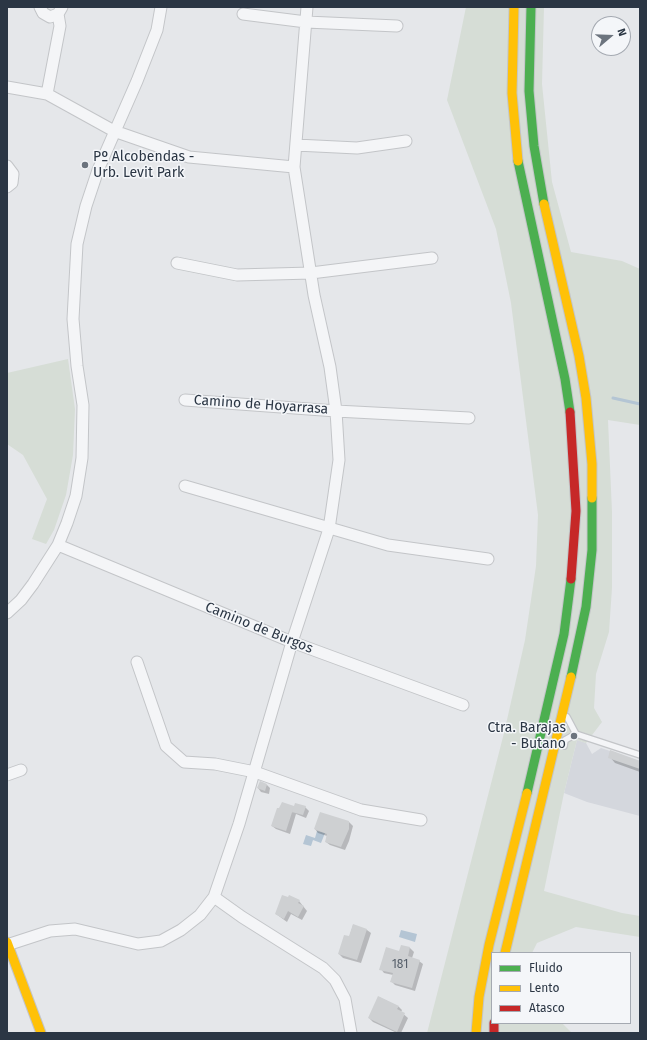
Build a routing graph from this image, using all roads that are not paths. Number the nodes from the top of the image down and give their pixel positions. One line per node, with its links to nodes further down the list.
1 (40, 7): 6 (street)
2 (160, 7): 12 (street)
3 (307, 7): 8 (street, Camino de Hoyarrasa)
4 (514, 7): 45 (main road)
5 (531, 7): 31 (main road)
6 (60, 11): 11 (street)
7 (243, 14): 8 (street)
8 (306, 22): 9 (street); 14 (street, Camino de Hoyarrasa)
9 (397, 26)
10 (7, 87): 11 (street)
11 (47, 94): 12 (street)
12 (114, 131): 16 (street); 26 (street)
13 (406, 141): 14 (street)
14 (296, 145): 16 (street, Camino de Hoyarrasa)
15 (7, 166): 17 (street)
16 (294, 167): 20 (street, Camino de Hoyarrasa)
17 (7, 187)
18 (432, 258): 20 (street)
19 (177, 264): 20 (street)
20 (311, 273): 22 (street, Camino de Hoyarrasa)
21 (185, 400): 22 (street, Camino de Hoyarrasa)
22 (336, 411): 23 (street, Camino de Hoyarrasa); 25 (street, Camino de Hoyarrasa)
23 (469, 418)
24 (185, 486): 25 (street)
25 (329, 529): 27 (street); 29 (street, Camino de Hoyarrasa)
26 (58, 545): 28 (street); 29 (street, Camino de Burgos)
27 (488, 559)
28 (7, 613)
29 (292, 642): 32 (street, Camino de Burgos); 37 (street, Camino de Hoyarrasa)
30 (137, 662): 37 (street)
31 (567, 700): 33 (lane); 42 (main road)
32 (463, 704)
33 (576, 734): 34 (lane); 35 (lane)
34 (562, 753)
35 (640, 755)
36 (21, 770): 38 (street)
37 (255, 772): 39 (street); 40 (street, Camino de Hoyarrasa)
38 (7, 775)
39 (421, 820)
40 (214, 897): 41 (street, Camino de Hoyarrasa); 44 (street)
41 (7, 944): 43 (main road)
42 (505, 952)
43 (41, 1033)
44 (351, 1033)
45 (476, 1033)

